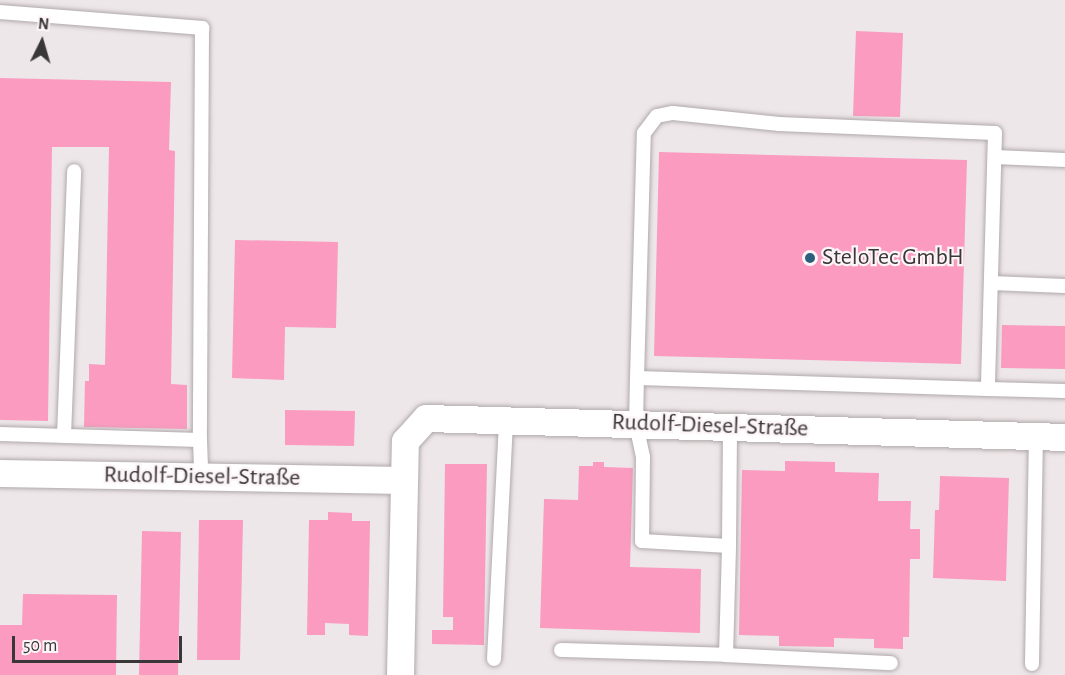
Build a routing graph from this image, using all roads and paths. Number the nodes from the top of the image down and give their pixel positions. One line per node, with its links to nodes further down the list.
1 (0, 12): 17 (lane)
2 (994, 157): 3 (lane); 5 (lane); 7 (lane)
3 (1065, 160)
4 (74, 171): 14 (lane)
5 (991, 283): 6 (lane); 8 (lane)
6 (1065, 286)
7 (637, 378): 8 (lane); 11 (lane)
8 (988, 389): 9 (lane)
9 (1065, 391)
10 (506, 421): 11 (street, Rudolf-Diesel-Straße); 20 (street, Rudolf-Diesel-Straße); 24 (lane)
11 (636, 424): 12 (street, Rudolf-Diesel-Straße); 21 (lane)
12 (730, 427): 15 (street, Rudolf-Diesel-Straße); 21 (lane)
13 (0, 434): 14 (lane)
14 (64, 436): 17 (lane)
15 (1036, 436): 16 (street, Rudolf-Diesel-Straße); 26 (lane)
16 (1065, 437)
17 (200, 440): 19 (lane)
18 (0, 473): 19 (street, Rudolf-Diesel-Straße)
19 (201, 477): 20 (street, Rudolf-Diesel-Straße)
20 (404, 480): 27 (street, Rudolf-Diesel-Straße)
21 (729, 546): 23 (lane)
22 (561, 650): 23 (lane)
23 (726, 655): 25 (lane)
24 (494, 659)
25 (891, 663)
26 (1032, 664)
27 (400, 675)

